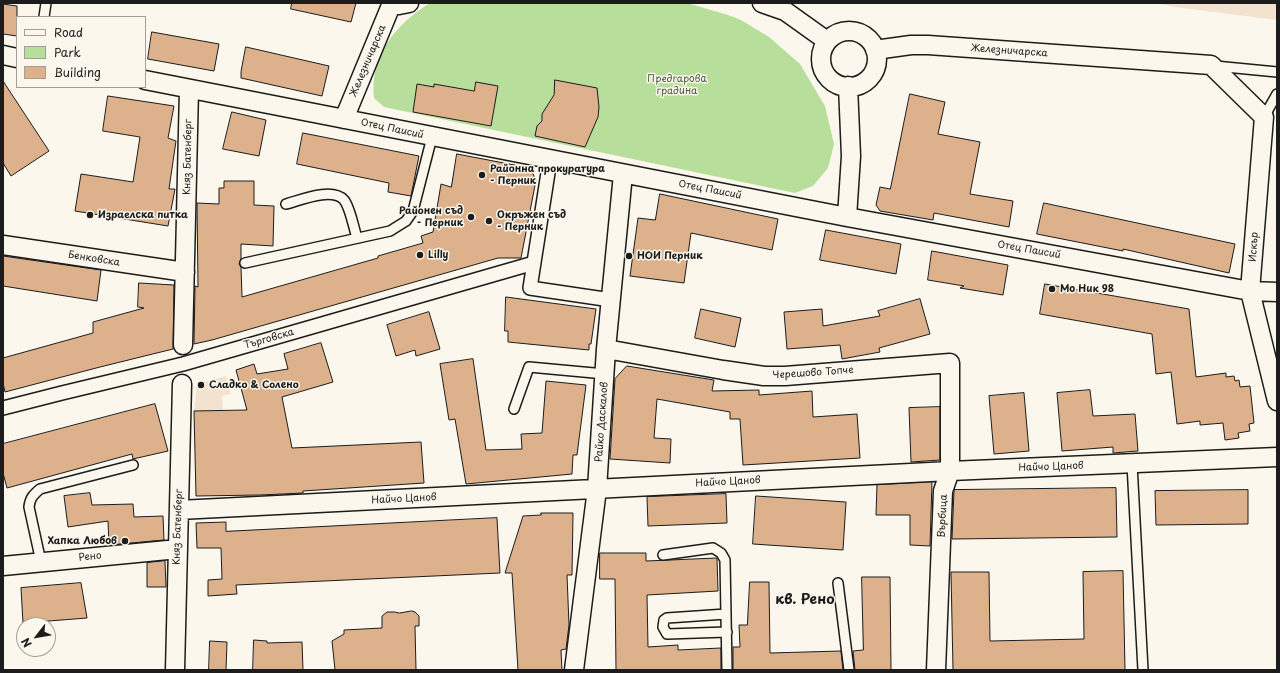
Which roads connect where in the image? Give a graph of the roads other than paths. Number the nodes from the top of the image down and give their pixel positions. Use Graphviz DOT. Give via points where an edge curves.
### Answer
graph roads {
  1 [pos="46,3"];
  2 [pos="392,3"];
  3 [pos="409,3"];
  4 [pos="762,3"];
  5 [pos="44,16"];
  6 [pos="827,41"];
  7 [pos="875,50"];
  8 [pos="3,55"];
  9 [pos="16,58"];
  10 [pos="1212,65"];
  11 [pos="1277,72"];
  12 [pos="146,80"];
  13 [pos="848,86"];
  14 [pos="189,88"];
  15 [pos="1277,94"];
  16 [pos="1264,116"];
  17 [pos="344,119"];
  18 [pos="432,137"];
  19 [pos="550,160"];
  20 [pos="623,174"];
  21 [pos="286,204"];
  22 [pos="848,217"];
  23 [pos="357,238"];
  24 [pos="3,245"];
  25 [pos="245,263"];
  26 [pos="534,263"];
  27 [pos="185,272"];
  28 [pos="1250,291"];
  29 [pos="1277,292"];
  30 [pos="611,300"];
  31 [pos="184,345"];
  32 [pos="606,349"];
  33 [pos="950,363"];
  34 [pos="605,374"];
  35 [pos="182,384"];
  36 [pos="1277,401"];
  37 [pos="3,408"];
  38 [pos="514,409"];
  39 [pos="1277,457"];
  40 [pos="1132,464"];
  41 [pos="133,465"];
  42 [pos="950,471"];
  43 [pos="597,489"];
  44 [pos="179,510"];
  45 [pos="178,549"];
  46 [pos="663,555"];
  47 [pos="41,562"];
  48 [pos="3,566"];
  49 [pos="838,583"];
  50 [pos="726,614"];
  51 [pos="726,632"];
  52 [pos="175,670"];
  53 [pos="574,670"];
  54 [pos="727,670"];
  55 [pos="849,670"];
  56 [pos="936,670"];
  57 [pos="1143,670"];
  1 -- 5 [label="lane"];
  2 -- 3 [label="street"];
  2 -- 17 [label="street, Железничарска"];
  4 -- 6 [label="street" via="785,10"];
  6 -- 7 [label="street" via="840,32 854,31 867,38"];
  6 -- 13 [label="street" via="821,55 824,70 833,82"];
  7 -- 10 [label="street, Железничарска" via="928,45"];
  7 -- 13 [label="street" via="876,64 871,76 861,84"];
  8 -- 9 [label="street"];
  10 -- 11 [label="lane, Железничарска"];
  10 -- 16 [label="street"];
  12 -- 14 [label="street, Отец Паисий"];
  13 -- 22 [label="street" via="851,156"];
  14 -- 17 [label="street, Отец Паисий"];
  14 -- 27 [label="street, Княз Батенберг"];
  15 -- 16 [label="lane, Искър"];
  16 -- 28 [label="street, Искър"];
  17 -- 18 [label="street, Отец Паисий"];
  18 -- 19 [label="street, Отец Паисий"];
  18 -- 23 [label="lane" via="413,211 406,221 390,231"];
  19 -- 20 [label="street, Отец Паисий"];
  19 -- 26 [label="street"];
  20 -- 22 [label="street, Отец Паисий"];
  20 -- 30 [label="street, Райко Даскалов"];
  21 -- 23 [label="lane" via="327,194 336,195 344,200 347,206"];
  22 -- 28 [label="street, Отец Паисий"];
  23 -- 25 [label="lane"];
  24 -- 27 [label="street, Бенковска"];
  26 -- 30 [label="street" via="530,288"];
  26 -- 37 [label="street, Търговска" via="183,364"];
  27 -- 31 [label="street, Княз Батенберг"];
  28 -- 29 [label="street, Отец Паисий"];
  28 -- 36 [label="street, Искър"];
  30 -- 32 [label="street, Райко Даскалов"];
  32 -- 33 [label="street, Черешово Топче" via="764,376"];
  32 -- 34 [label="street, Райко Даскалов"];
  33 -- 42 [label="street, Върбица"];
  34 -- 38 [label="lane" via="529,367"];
  34 -- 43 [label="street, Райко Даскалов"];
  35 -- 44 [label="street, Княз Батенберг"];
  39 -- 40 [label="street, Найчо Цанов"];
  40 -- 42 [label="street, Найчо Цанов"];
  40 -- 57 [label="lane"];
  41 -- 47 [label="lane" via="40,490 33,495 29,507"];
  42 -- 43 [label="street, Найчо Цанов"];
  42 -- 56 [label="street, Върбица" via="943,491"];
  43 -- 44 [label="street, Найчо Цанов"];
  43 -- 53 [label="street, Райко Даскалов"];
  44 -- 45 [label="street, Княз Батенберг"];
  45 -- 47 [label="street, Рено"];
  45 -- 52 [label="street, Княз Батенберг"];
  46 -- 50 [label="lane" via="713,548 721,553 725,560"];
  47 -- 48 [label="street, Рено"];
  49 -- 55 [label="lane"];
  50 -- 51 [label="lane"];
  50 -- 51 [label="lane" via="664,620 667,634"];
  51 -- 54 [label="lane"];
}
